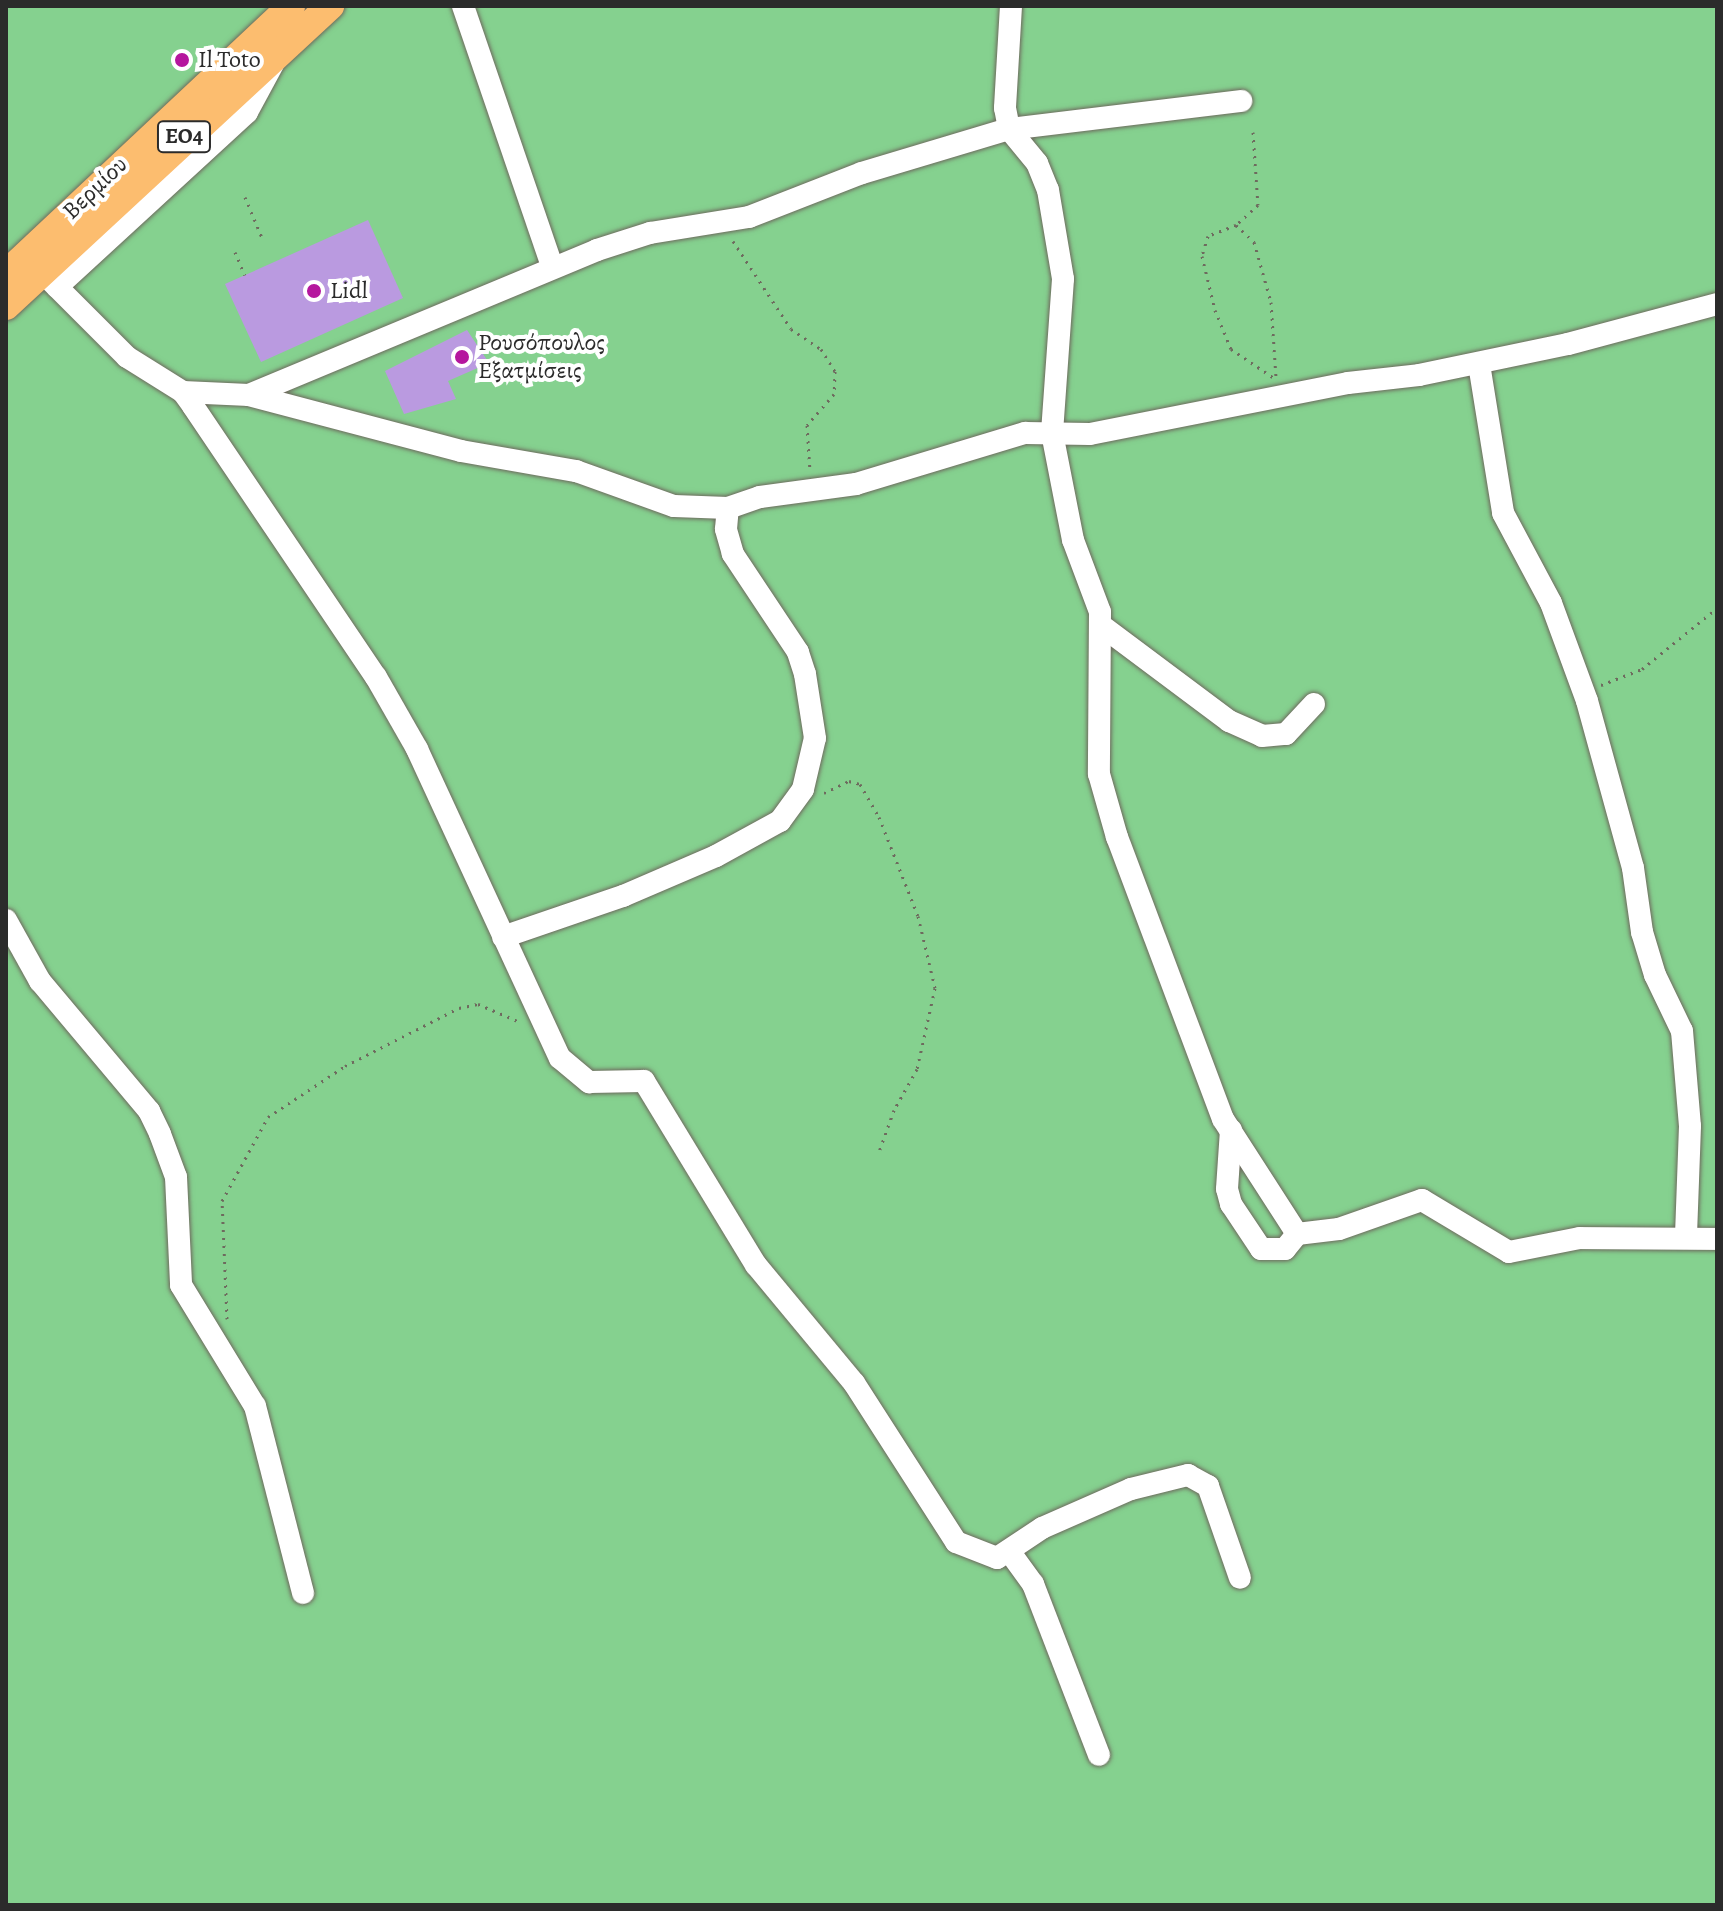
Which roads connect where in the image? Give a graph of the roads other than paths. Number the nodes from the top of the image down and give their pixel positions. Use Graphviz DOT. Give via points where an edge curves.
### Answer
graph roads {
  1 [pos="291,6"];
  2 [pos="330,6"];
  3 [pos="463,6"];
  4 [pos="1011,6"];
  5 [pos="1241,101"];
  6 [pos="1009,129"];
  7 [pos="552,266"];
  8 [pos="32,272"];
  9 [pos="1717,304"];
  10 [pos="6,306"];
  11 [pos="1479,364"];
  12 [pos="183,392"];
  13 [pos="249,395"];
  14 [pos="1052,433"];
  15 [pos="728,508"];
  16 [pos="1102,626"];
  17 [pos="1314,704"];
  18 [pos="6,920"];
  19 [pos="503,937"];
  20 [pos="1231,1130"];
  21 [pos="1297,1234"];
  22 [pos="1686,1236"];
  23 [pos="1717,1239"];
  24 [pos="1009,1551"];
  25 [pos="1240,1578"];
  26 [pos="303,1593"];
  27 [pos="1099,1755"];
  1 -- 8 [label="main road, Βερμίου / ΕΟ4"];
  2 -- 8 [label="main road, Βερμίου / ΕΟ4"];
  3 -- 7 [label="street"];
  4 -- 6 [label="street" via="1003,79"];
  5 -- 6 [label="street"];
  6 -- 7 [label="street" via="722,223 650,233"];
  6 -- 14 [label="street" via="1037,163 1048,190 1063,279"];
  7 -- 13 [label="street"];
  8 -- 10 [label="main road, Βερμίου / ΕΟ4"];
  8 -- 12 [label="street" via="127,357"];
  9 -- 11 [label="street"];
  11 -- 14 [label="street" via="1281,386 1231,410 1103,432"];
  11 -- 22 [label="street" via="1503,513 1551,603 1587,701 1633,868 1642,932 1682,1031 1690,1126"];
  12 -- 13 [label="street"];
  12 -- 19 [label="street" via="376,677 417,749"];
  13 -- 15 [label="street" via="461,451 587,474 674,506"];
  14 -- 15 [label="street" via="1025,433 816,491 760,497"];
  14 -- 16 [label="street" via="1073,540"];
  15 -- 19 [label="street" via="726,529 733,554 798,652 809,689 814,748 794,806 768,830 716,856 623,896"];
  16 -- 17 [label="street" via="1229,721 1262,736 1286,734"];
  16 -- 20 [label="street" via="1102,790 1209,1092"];
  18 -- 26 [label="street" via="40,981 155,1123 176,1177 181,1285 255,1406"];
  19 -- 24 [label="street" via="573,1074 602,1084 644,1081 756,1265 854,1383 956,1542 984,1556 997,1558"];
  20 -- 21 [label="street"];
  20 -- 21 [label="street" via="1231,1204 1261,1249 1285,1249"];
  21 -- 22 [label="street" via="1339,1229 1422,1200 1509,1252 1580,1238"];
  22 -- 23 [label="street"];
  24 -- 25 [label="street" via="1042,1528 1119,1494 1188,1475 1208,1486"];
  24 -- 27 [label="street" via="1033,1584"];
}
